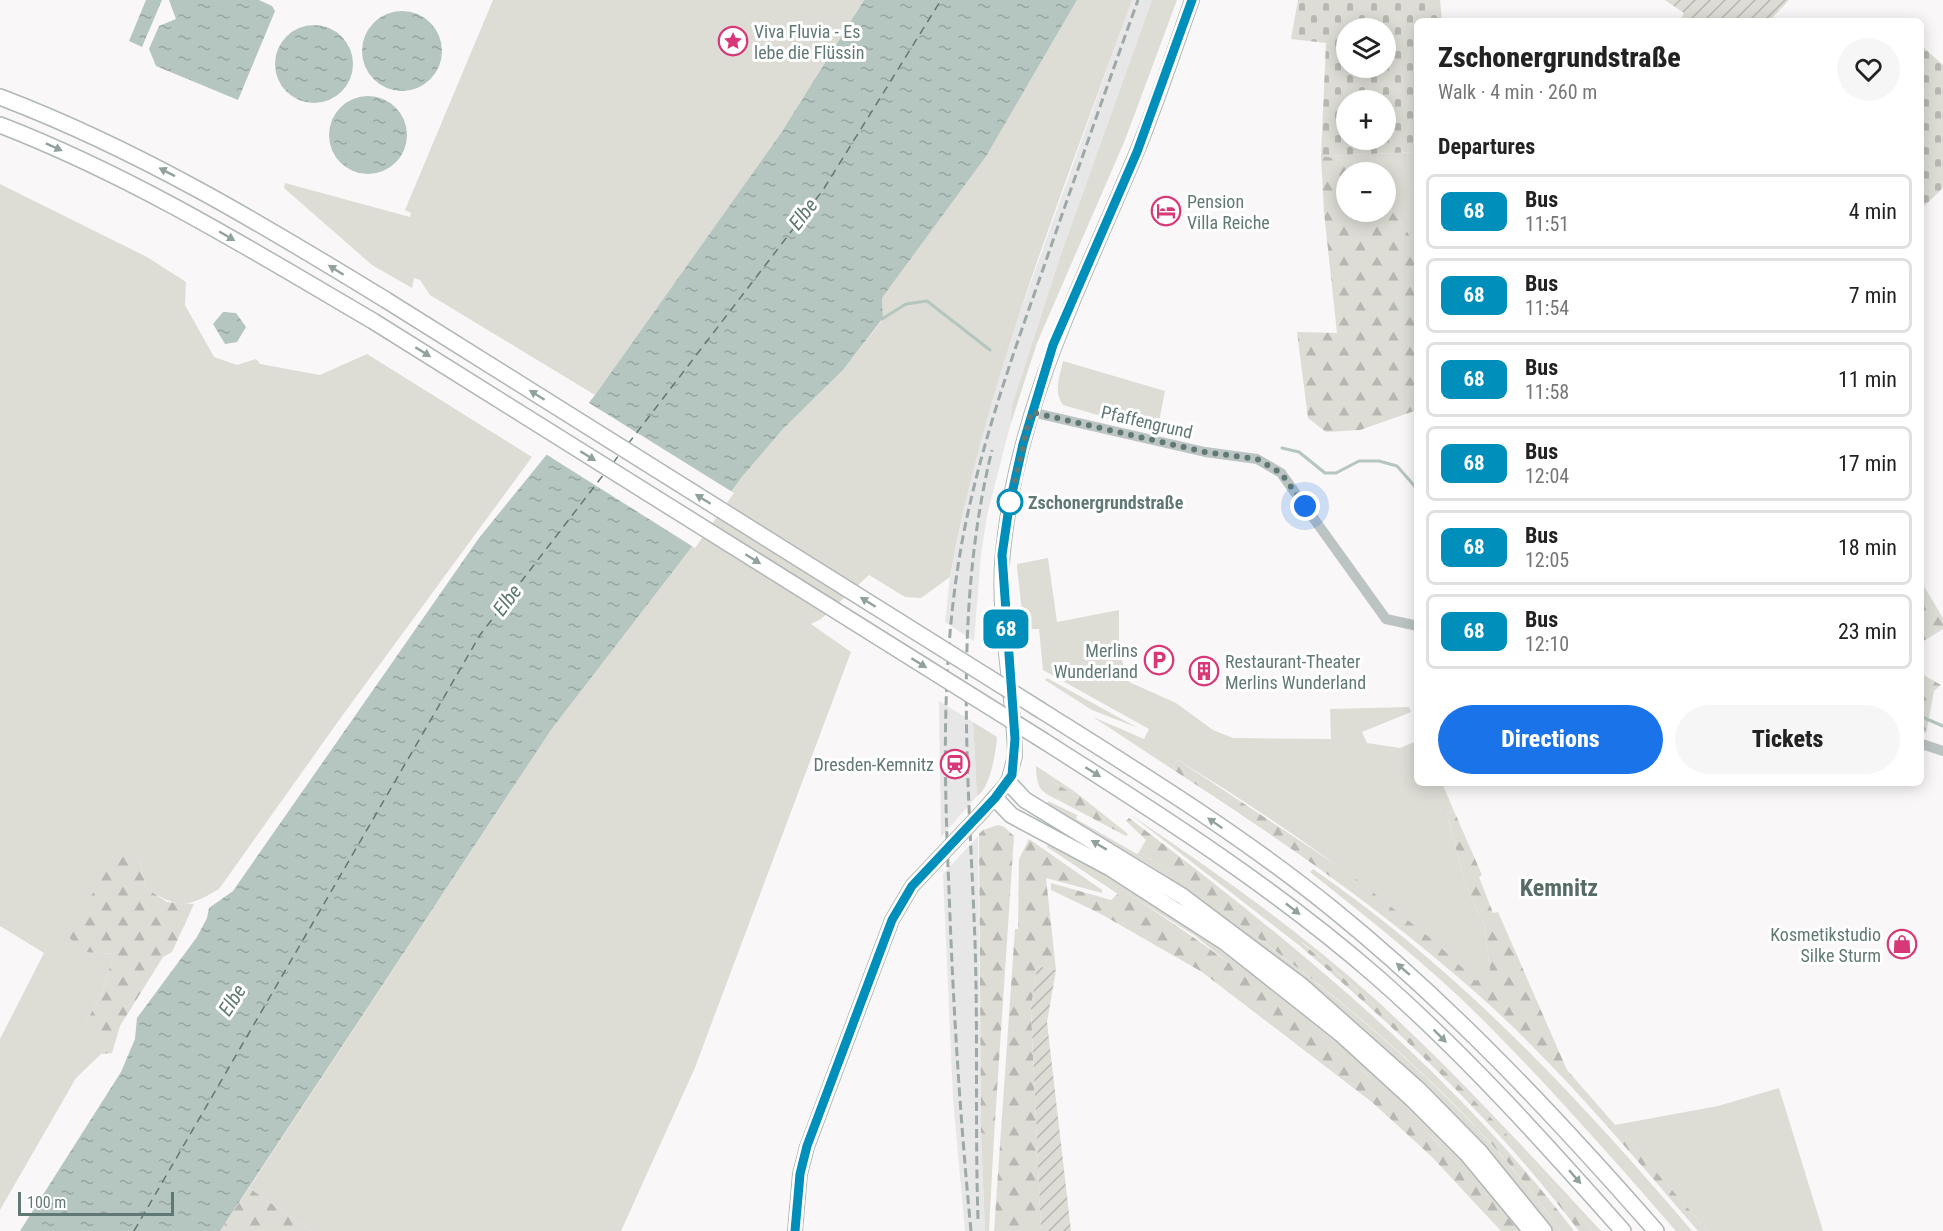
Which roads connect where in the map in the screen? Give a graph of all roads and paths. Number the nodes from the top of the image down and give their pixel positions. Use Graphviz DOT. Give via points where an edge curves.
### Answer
graph roads {
  1 [pos="1192,0"];
  2 [pos="0,97"];
  3 [pos="0,125"];
  4 [pos="1031,412"];
  5 [pos="1414,625"];
  6 [pos="1924,745"];
  7 [pos="1943,751"];
  8 [pos="1008,782"];
  9 [pos="995,798"];
  10 [pos="795,1231"];
  11 [pos="1531,1231"];
  12 [pos="1544,1231"];
  13 [pos="1623,1231"];
  14 [pos="1656,1231"];
  1 -- 4 [label="main road" via="1137,152 1059,330"];
  14 -- 2 [label="highway, one-way, bridge" via="1500,1061 1425,988 1360,932 1175,795 290,241 117,147"];
  3 -- 13 [label="highway, one-way, bridge" via="102,168 176,206 373,321 1161,815 1246,873 1376,976 1526,1123"];
  4 -- 5 [label="street, Pfaffengrund" via="1205,452 1257,459 1281,473 1386,619"];
  4 -- 8 [label="main road" via="1002,555 1015,739"];
  6 -- 7 [label="street"];
  8 -- 9 [label="main road"];
  12 -- 8 [label="highway, one-way" via="1479,1151 1302,986 1182,896 1025,800"];
  9 -- 10 [label="main road, bridge" via="912,886 892,920 807,1146 800,1174"];
  9 -- 11 [label="highway" via="1011,815 1110,867 1226,943 1341,1034 1468,1155"];
}
